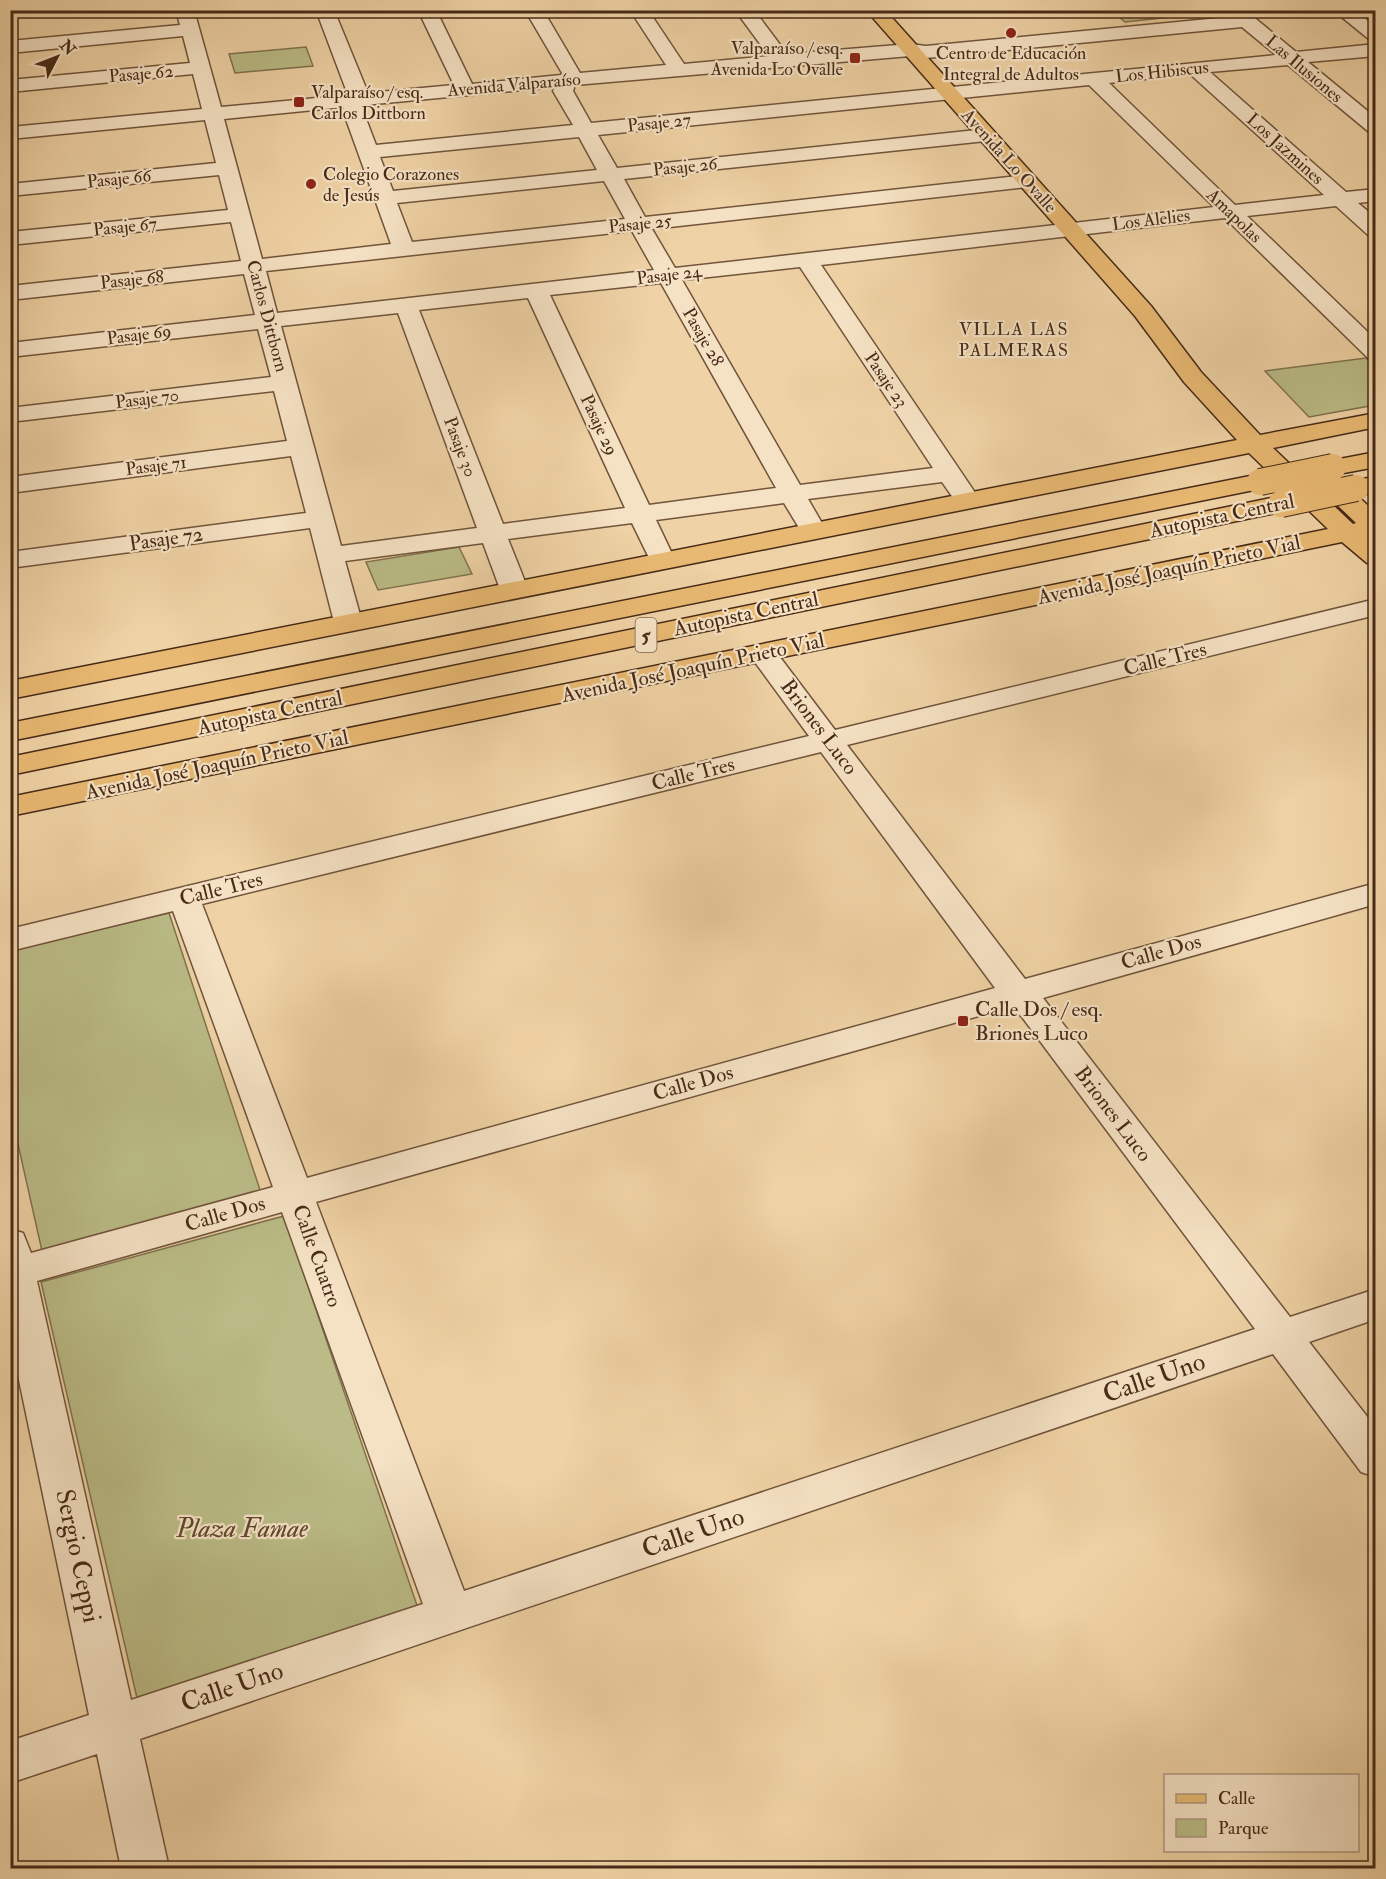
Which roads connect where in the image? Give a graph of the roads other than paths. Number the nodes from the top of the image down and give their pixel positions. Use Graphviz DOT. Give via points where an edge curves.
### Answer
graph roads {
  1 [pos="325,10"];
  2 [pos="427,10"];
  3 [pos="534,10"];
  4 [pos="639,10"];
  5 [pos="744,10"];
  6 [pos="884,10"];
  7 [pos="1342,10"];
  8 [pos="875,11"];
  9 [pos="1239,16"];
  10 [pos="187,20"];
  11 [pos="1376,36"];
  12 [pos="10,47"];
  13 [pos="910,50"];
  14 [pos="1376,50"];
  15 [pos="1292,59"];
  16 [pos="782,60"];
  17 [pos="200,68"];
  18 [pos="1194,69"];
  19 [pos="679,70"];
  20 [pos="1094,79"];
  21 [pos="567,80"];
  22 [pos="10,86"];
  23 [pos="466,90"];
  24 [pos="950,94"];
  25 [pos="357,100"];
  26 [pos="212,114"];
  27 [pos="1376,128"];
  28 [pos="586,130"];
  29 [pos="10,133"];
  30 [pos="986,135"];
  31 [pos="368,152"];
  32 [pos="227,168"];
  33 [pos="611,175"];
  34 [pos="1027,181"];
  35 [pos="10,190"];
  36 [pos="1376,195"];
  37 [pos="385,198"];
  38 [pos="1341,199"];
  39 [pos="1229,211"];
  40 [pos="240,215"];
  41 [pos="639,224"];
  42 [pos="1070,229"];
  43 [pos="1376,230"];
  44 [pos="10,239"];
  45 [pos="404,250"];
  46 [pos="806,259"];
  47 [pos="253,266"];
  48 [pos="668,275"];
  49 [pos="536,290"];
  50 [pos="10,293"];
  51 [pos="406,305"];
  52 [pos="1143,311"];
  53 [pos="268,321"];
  54 [pos="10,350"];
  55 [pos="1376,353"];
  56 [pos="284,383"];
  57 [pos="10,415"];
  58 [pos="1376,420"];
  59 [pos="1280,438"];
  60 [pos="1254,443"];
  61 [pos="302,447"];
  62 [pos="1376,459"];
  63 [pos="949,473"];
  64 [pos="10,485"];
  65 [pos="1366,486"];
  66 [pos="792,494"];
  67 [pos="967,500"];
  68 [pos="641,514"];
  69 [pos="321,519"];
  70 [pos="1375,527"];
  71 [pos="813,530"];
  72 [pos="1347,533"];
  73 [pos="493,534"];
  74 [pos="330,555"];
  75 [pos="1376,557"];
  76 [pos="10,560"];
  77 [pos="662,560"];
  78 [pos="514,589"];
  79 [pos="1376,607"];
  80 [pos="348,622"];
  81 [pos="763,654"];
  82 [pos="10,690"];
  83 [pos="10,732"];
  84 [pos="829,741"];
  85 [pos="10,766"];
  86 [pos="10,807"];
  87 [pos="1376,893"];
  88 [pos="184,898"];
  89 [pos="10,940"];
  90 [pos="1017,993"];
  91 [pos="294,1195"];
  92 [pos="13,1263"];
  93 [pos="1376,1304"];
  94 [pos="1281,1335"];
  95 [pos="1376,1460"];
  96 [pos="448,1615"];
  97 [pos="114,1727"];
  98 [pos="10,1762"];
  99 [pos="145,1869"];
  1 -- 25 [label="street" via="358,93"];
  2 -- 23 [label="street"];
  3 -- 21 [label="street" via="571,73"];
  4 -- 19 [label="street"];
  5 -- 16 [label="street"];
  6 -- 8 [label="street"];
  7 -- 11 [label="street"];
  8 -- 13 [label="main road, Avenida Lo Ovalle"];
  9 -- 13 [label="street, Avenida Valparaíso" via="926,52"];
  9 -- 15 [label="street, Las Ilusiones"];
  10 -- 12 [label="street"];
  10 -- 17 [label="street, Carlos Dittborn"];
  13 -- 16 [label="street, Avenida Valparaíso"];
  13 -- 24 [label="main road, Avenida Lo Ovalle"];
  14 -- 15 [label="street, Los Hibiscus"];
  15 -- 18 [label="street, Los Hibiscus"];
  15 -- 27 [label="street, Las Ilusiones"];
  16 -- 19 [label="street, Avenida Valparaíso"];
  17 -- 22 [label="street, Pasaje 62"];
  17 -- 26 [label="street, Carlos Dittborn"];
  18 -- 20 [label="street, Los Hibiscus"];
  18 -- 38 [label="street, Los Jazmines"];
  19 -- 21 [label="street, Avenida Valparaíso"];
  20 -- 24 [label="street, Los Hibiscus"];
  20 -- 39 [label="street, Amapolas"];
  21 -- 23 [label="street, Avenida Valparaíso"];
  21 -- 28 [label="street, Pasaje 28" via="563,91"];
  23 -- 25 [label="street, Avenida Valparaíso"];
  24 -- 28 [label="street, Pasaje 27"];
  24 -- 30 [label="main road, Avenida Lo Ovalle"];
  25 -- 26 [label="street, Avenida Valparaíso"];
  25 -- 31 [label="street" via="353,111"];
  26 -- 29 [label="street, Avenida Valparaíso"];
  26 -- 32 [label="street, Carlos Dittborn"];
  28 -- 31 [label="street, Pasaje 27"];
  28 -- 33 [label="street, Pasaje 28"];
  30 -- 33 [label="street, Pasaje 26"];
  30 -- 34 [label="main road, Avenida Lo Ovalle"];
  31 -- 37 [label="street"];
  32 -- 35 [label="street, Pasaje 66"];
  32 -- 40 [label="street, Carlos Dittborn"];
  33 -- 37 [label="street, Pasaje 26"];
  33 -- 41 [label="street, Pasaje 28"];
  34 -- 41 [label="street, Pasaje 25"];
  34 -- 42 [label="main road, Avenida Lo Ovalle"];
  36 -- 38 [label="street, Los Alelies"];
  37 -- 45 [label="street"];
  38 -- 39 [label="street, Los Alelies"];
  38 -- 43 [label="street, Los Jazmines"];
  39 -- 42 [label="street, Los Alelies"];
  39 -- 55 [label="street, Amapolas"];
  40 -- 44 [label="street, Pasaje 67"];
  40 -- 47 [label="street, Carlos Dittborn"];
  41 -- 45 [label="street, Pasaje 25"];
  41 -- 48 [label="street, Pasaje 28"];
  42 -- 46 [label="street, Pasaje 24"];
  42 -- 52 [label="main road, Avenida Lo Ovalle"];
  45 -- 47 [label="street, Pasaje 25"];
  46 -- 48 [label="street, Pasaje 24"];
  46 -- 63 [label="street, Pasaje 23"];
  47 -- 50 [label="street, Pasaje 68"];
  47 -- 53 [label="street, Carlos Dittborn"];
  48 -- 49 [label="street, Pasaje 24"];
  48 -- 66 [label="street, Pasaje 28"];
  49 -- 51 [label="street, Pasaje 24"];
  49 -- 68 [label="street, Pasaje 29"];
  51 -- 53 [label="street, Pasaje 24"];
  51 -- 73 [label="street, Pasaje 30"];
  52 -- 59 [label="main road, Avenida Lo Ovalle" via="1212,368"];
  52 -- 60 [label="main road, Avenida Lo Ovalle" via="1170,350"];
  53 -- 54 [label="street, Pasaje 69"];
  53 -- 56 [label="street, Carlos Dittborn"];
  56 -- 57 [label="street, Pasaje 70"];
  56 -- 61 [label="street, Carlos Dittborn"];
  58 -- 59 [label="main road"];
  59 -- 60 [label="main road"];
  59 -- 70 [label="main road, Avenida Lo Ovalle"];
  60 -- 67 [label="main road"];
  60 -- 72 [label="main road, Avenida Lo Ovalle"];
  61 -- 64 [label="street, Pasaje 71"];
  61 -- 69 [label="street, Carlos Dittborn"];
  62 -- 83 [label="main road, Autopista Central / 5, bridge"];
  63 -- 66 [label="street"];
  63 -- 67 [label="street, Pasaje 23"];
  65 -- 85 [label="main road, Autopista Central / 5, bridge"];
  66 -- 68 [label="street"];
  66 -- 71 [label="street, Pasaje 28"];
  67 -- 71 [label="main road"];
  68 -- 73 [label="street"];
  68 -- 77 [label="street, Pasaje 29"];
  69 -- 74 [label="street, Carlos Dittborn"];
  69 -- 76 [label="street, Pasaje 72"];
  70 -- 72 [label="main road, Avenida José Joaquín Prieto Vial"];
  71 -- 77 [label="main road"];
  72 -- 75 [label="main road, Avenida Lo Ovalle"];
  72 -- 81 [label="main road, Avenida José Joaquín Prieto Vial"];
  73 -- 74 [label="street"];
  73 -- 78 [label="street, Pasaje 30"];
  74 -- 80 [label="street, Carlos Dittborn"];
  77 -- 78 [label="main road"];
  78 -- 80 [label="main road"];
  79 -- 84 [label="street, Calle Tres"];
  80 -- 82 [label="main road"];
  81 -- 84 [label="street, Briones Luco"];
  81 -- 86 [label="main road, Avenida José Joaquín Prieto Vial"];
  84 -- 88 [label="street, Calle Tres"];
  84 -- 90 [label="street, Briones Luco"];
  87 -- 90 [label="street, Calle Dos"];
  88 -- 89 [label="street, Calle Tres"];
  88 -- 91 [label="street, Calle Cuatro"];
  90 -- 91 [label="street, Calle Dos"];
  90 -- 94 [label="street, Briones Luco" via="1034,1009"];
  91 -- 92 [label="street, Calle Dos"];
  91 -- 96 [label="street, Calle Cuatro"];
  92 -- 97 [label="street, Sergio Ceppi"];
  93 -- 94 [label="street, Calle Uno"];
  94 -- 95 [label="street, Briones Luco"];
  94 -- 96 [label="street, Calle Uno"];
  96 -- 97 [label="street, Calle Uno"];
  97 -- 98 [label="street, Calle Uno"];
  97 -- 99 [label="street, Sergio Ceppi"];
}
